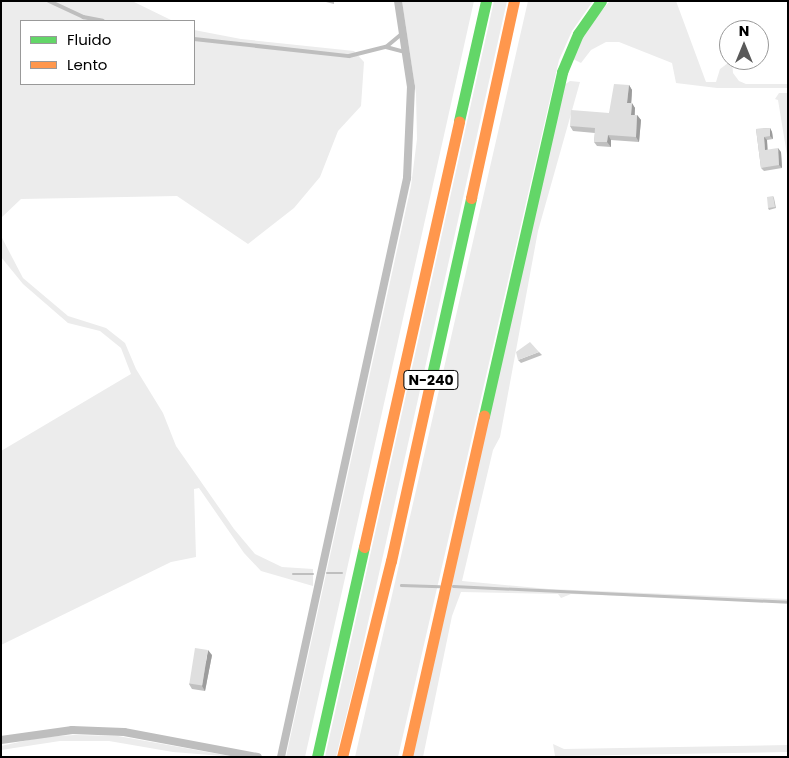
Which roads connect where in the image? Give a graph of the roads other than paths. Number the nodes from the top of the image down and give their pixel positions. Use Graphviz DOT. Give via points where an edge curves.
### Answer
graph roads {
  1 [pos="49,1"];
  2 [pos="398,1"];
  3 [pos="486,1"];
  4 [pos="514,1"];
  5 [pos="601,1"];
  6 [pos="98,20"];
  7 [pos="404,32"];
  8 [pos="195,39"];
  9 [pos="386,47"];
  10 [pos="408,52"];
  11 [pos="1,740"];
  12 [pos="258,757"];
  13 [pos="281,757"];
  14 [pos="317,757"];
  15 [pos="342,757"];
  16 [pos="407,757"];
  1 -- 6 [label="lane" via="83,17"];
  2 -- 7 [label="street"];
  3 -- 14 [label="main road, N-240"];
  4 -- 15 [label="main road, N-240" via="390,561"];
  5 -- 16 [label="main road" via="578,34 562,72"];
  7 -- 9 [label="lane"];
  7 -- 10 [label="street"];
  8 -- 9 [label="lane" via="349,56"];
  9 -- 10 [label="lane"];
  10 -- 13 [label="street" via="412,87 407,178"];
  11 -- 12 [label="street" via="72,730 124,732"];
}
